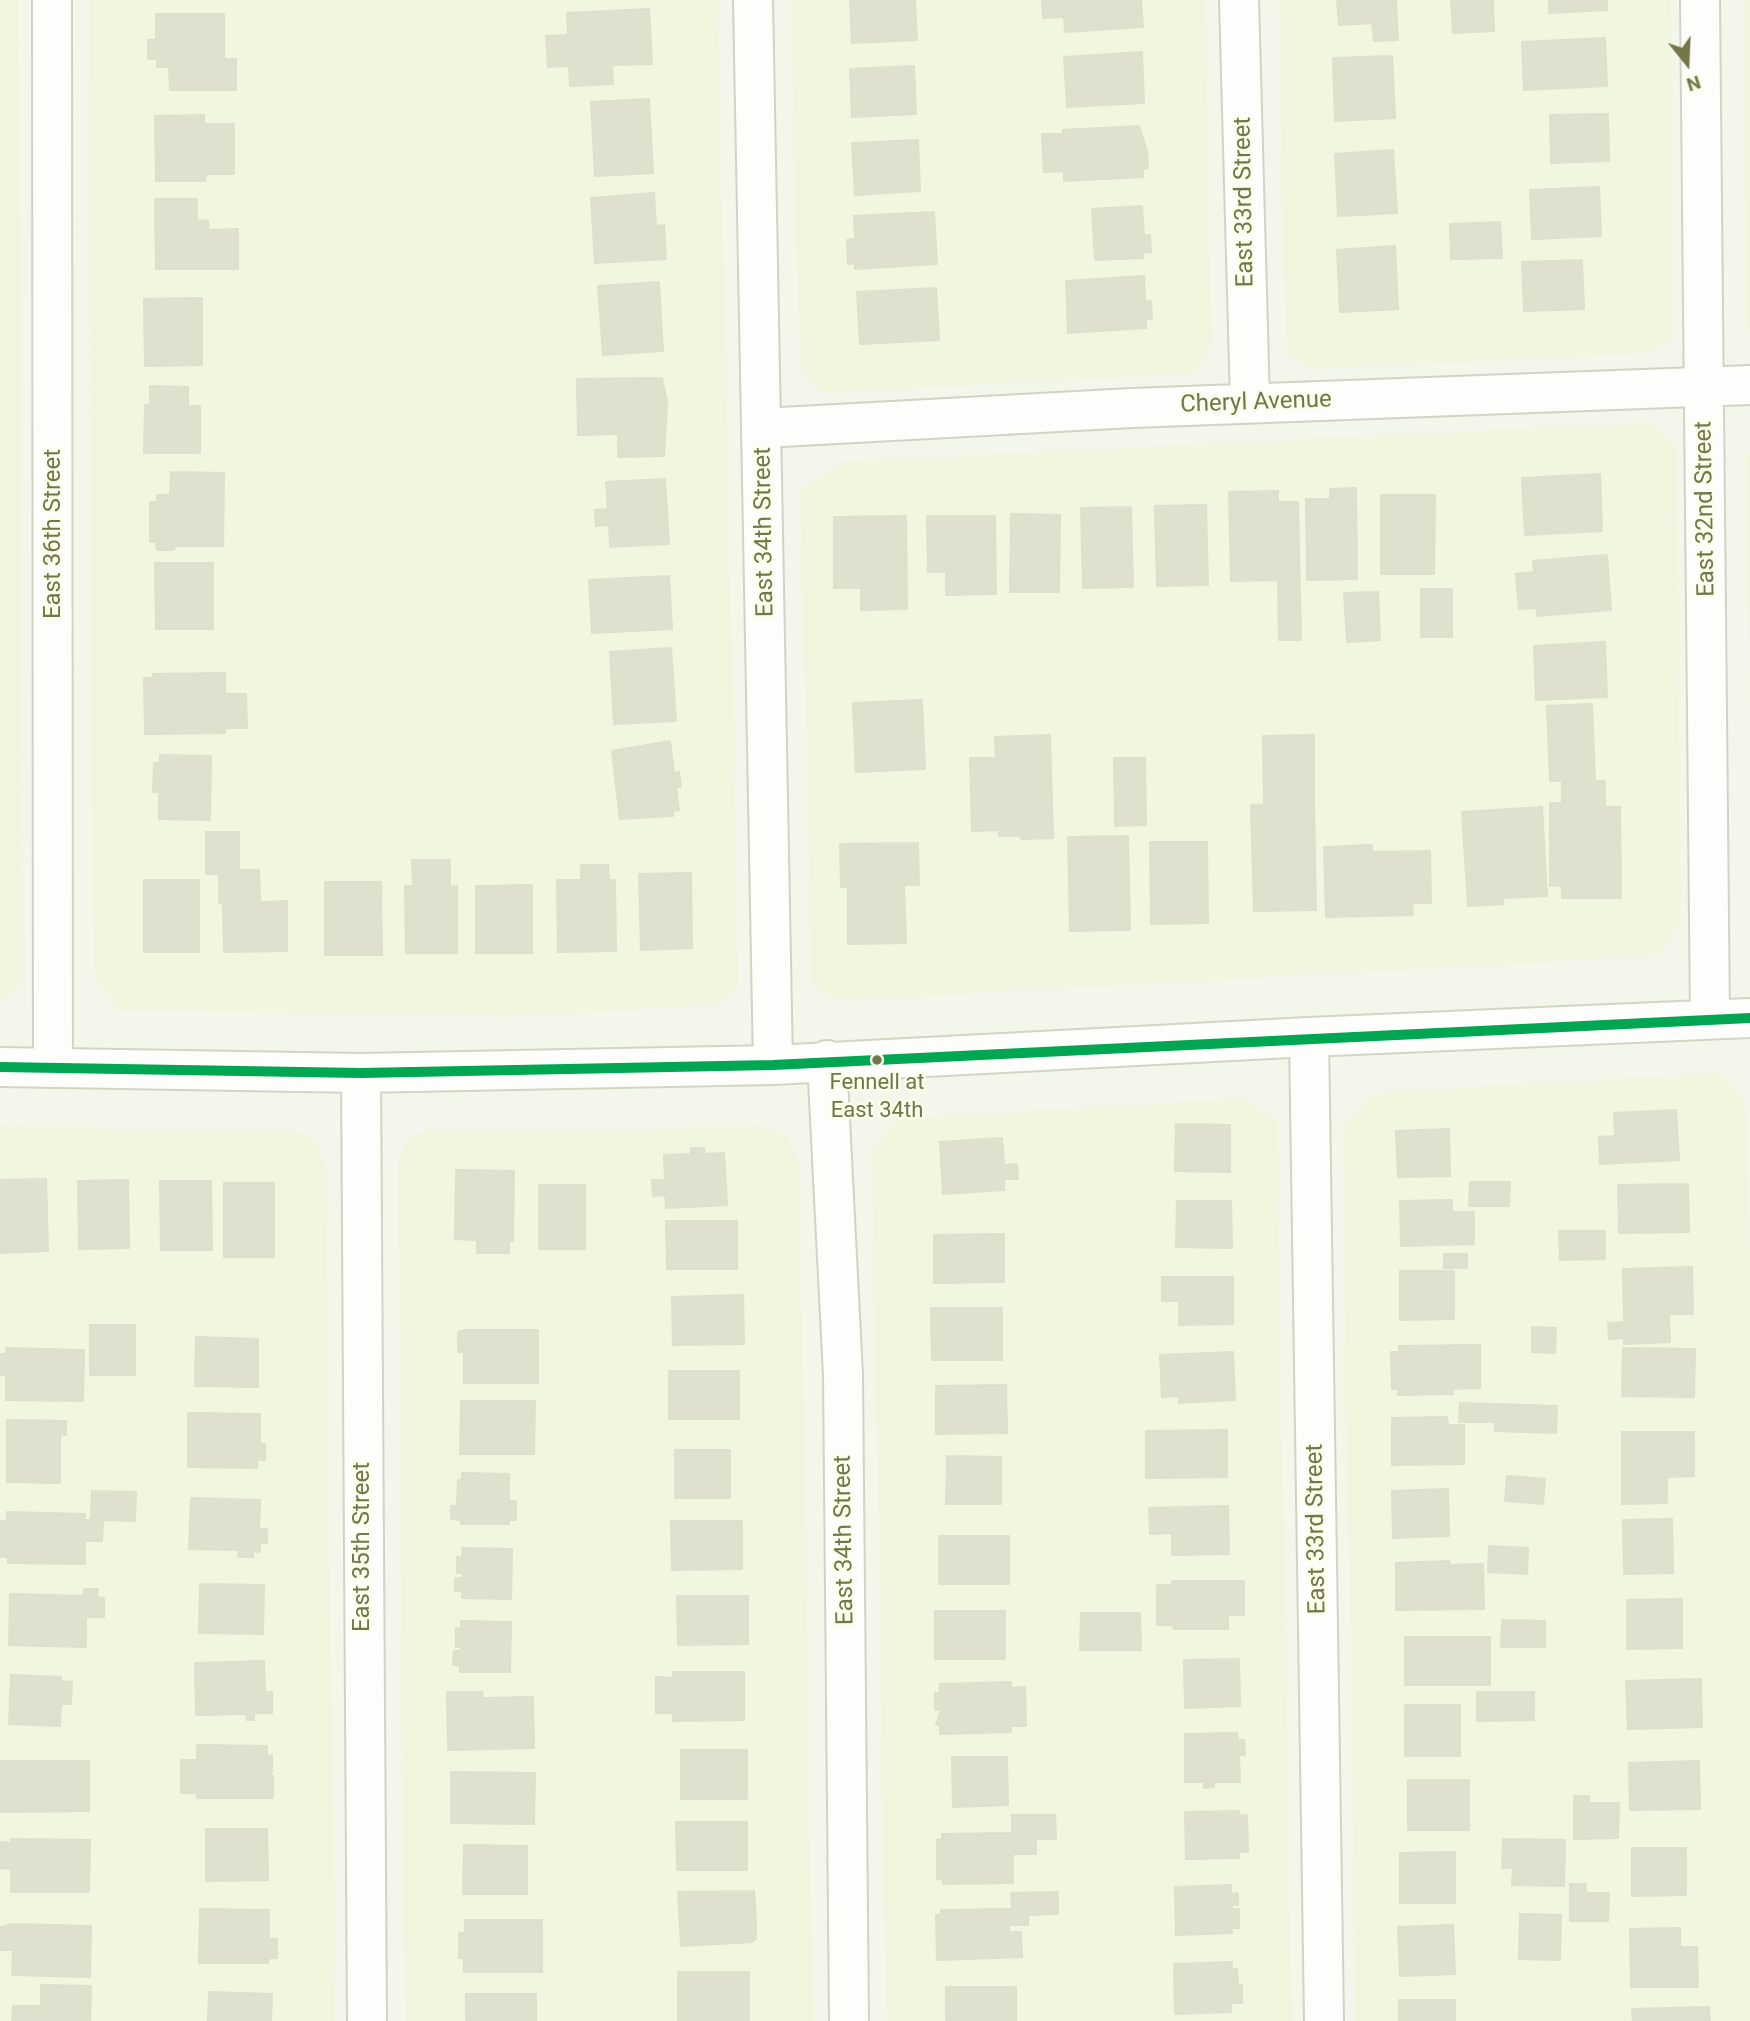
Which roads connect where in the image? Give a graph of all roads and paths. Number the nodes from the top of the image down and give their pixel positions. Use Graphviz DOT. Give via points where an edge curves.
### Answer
graph roads {
  1 [pos="52,0"];
  2 [pos="753,0"];
  3 [pos="1240,0"];
  4 [pos="1700,0"];
  5 [pos="1750,385"];
  6 [pos="1705,387"];
  7 [pos="1250,403"];
  8 [pos="763,428"];
  9 [pos="1750,1018"];
  10 [pos="1710,1019"];
  11 [pos="1309,1037"];
  12 [pos="827,1060"];
  13 [pos="772,1065"];
  14 [pos="0,1067"];
  15 [pos="53,1068"];
  16 [pos="361,1073"];
  17 [pos="367,2021"];
  18 [pos="849,2021"];
  19 [pos="1324,2021"];
  1 -- 15 [label="street, East 36th Street"];
  2 -- 8 [label="street, East 34th Street"];
  3 -- 7 [label="street, East 33rd Street"];
  4 -- 6 [label="street, East 32nd Street"];
  5 -- 6 [label="street, Cheryl Avenue"];
  6 -- 7 [label="street, Cheryl Avenue"];
  6 -- 10 [label="street, East 32nd Street"];
  7 -- 8 [label="street, Cheryl Avenue"];
  8 -- 13 [label="street, East 34th Street"];
  9 -- 10 [label="street"];
  10 -- 11 [label="street"];
  11 -- 12 [label="street"];
  11 -- 19 [label="street, East 33rd Street"];
  12 -- 13 [label="street"];
  12 -- 18 [label="street, East 34th Street" via="843,1375"];
  13 -- 16 [label="street"];
  14 -- 15 [label="street"];
  15 -- 16 [label="street"];
  16 -- 17 [label="street, East 35th Street"];
}
